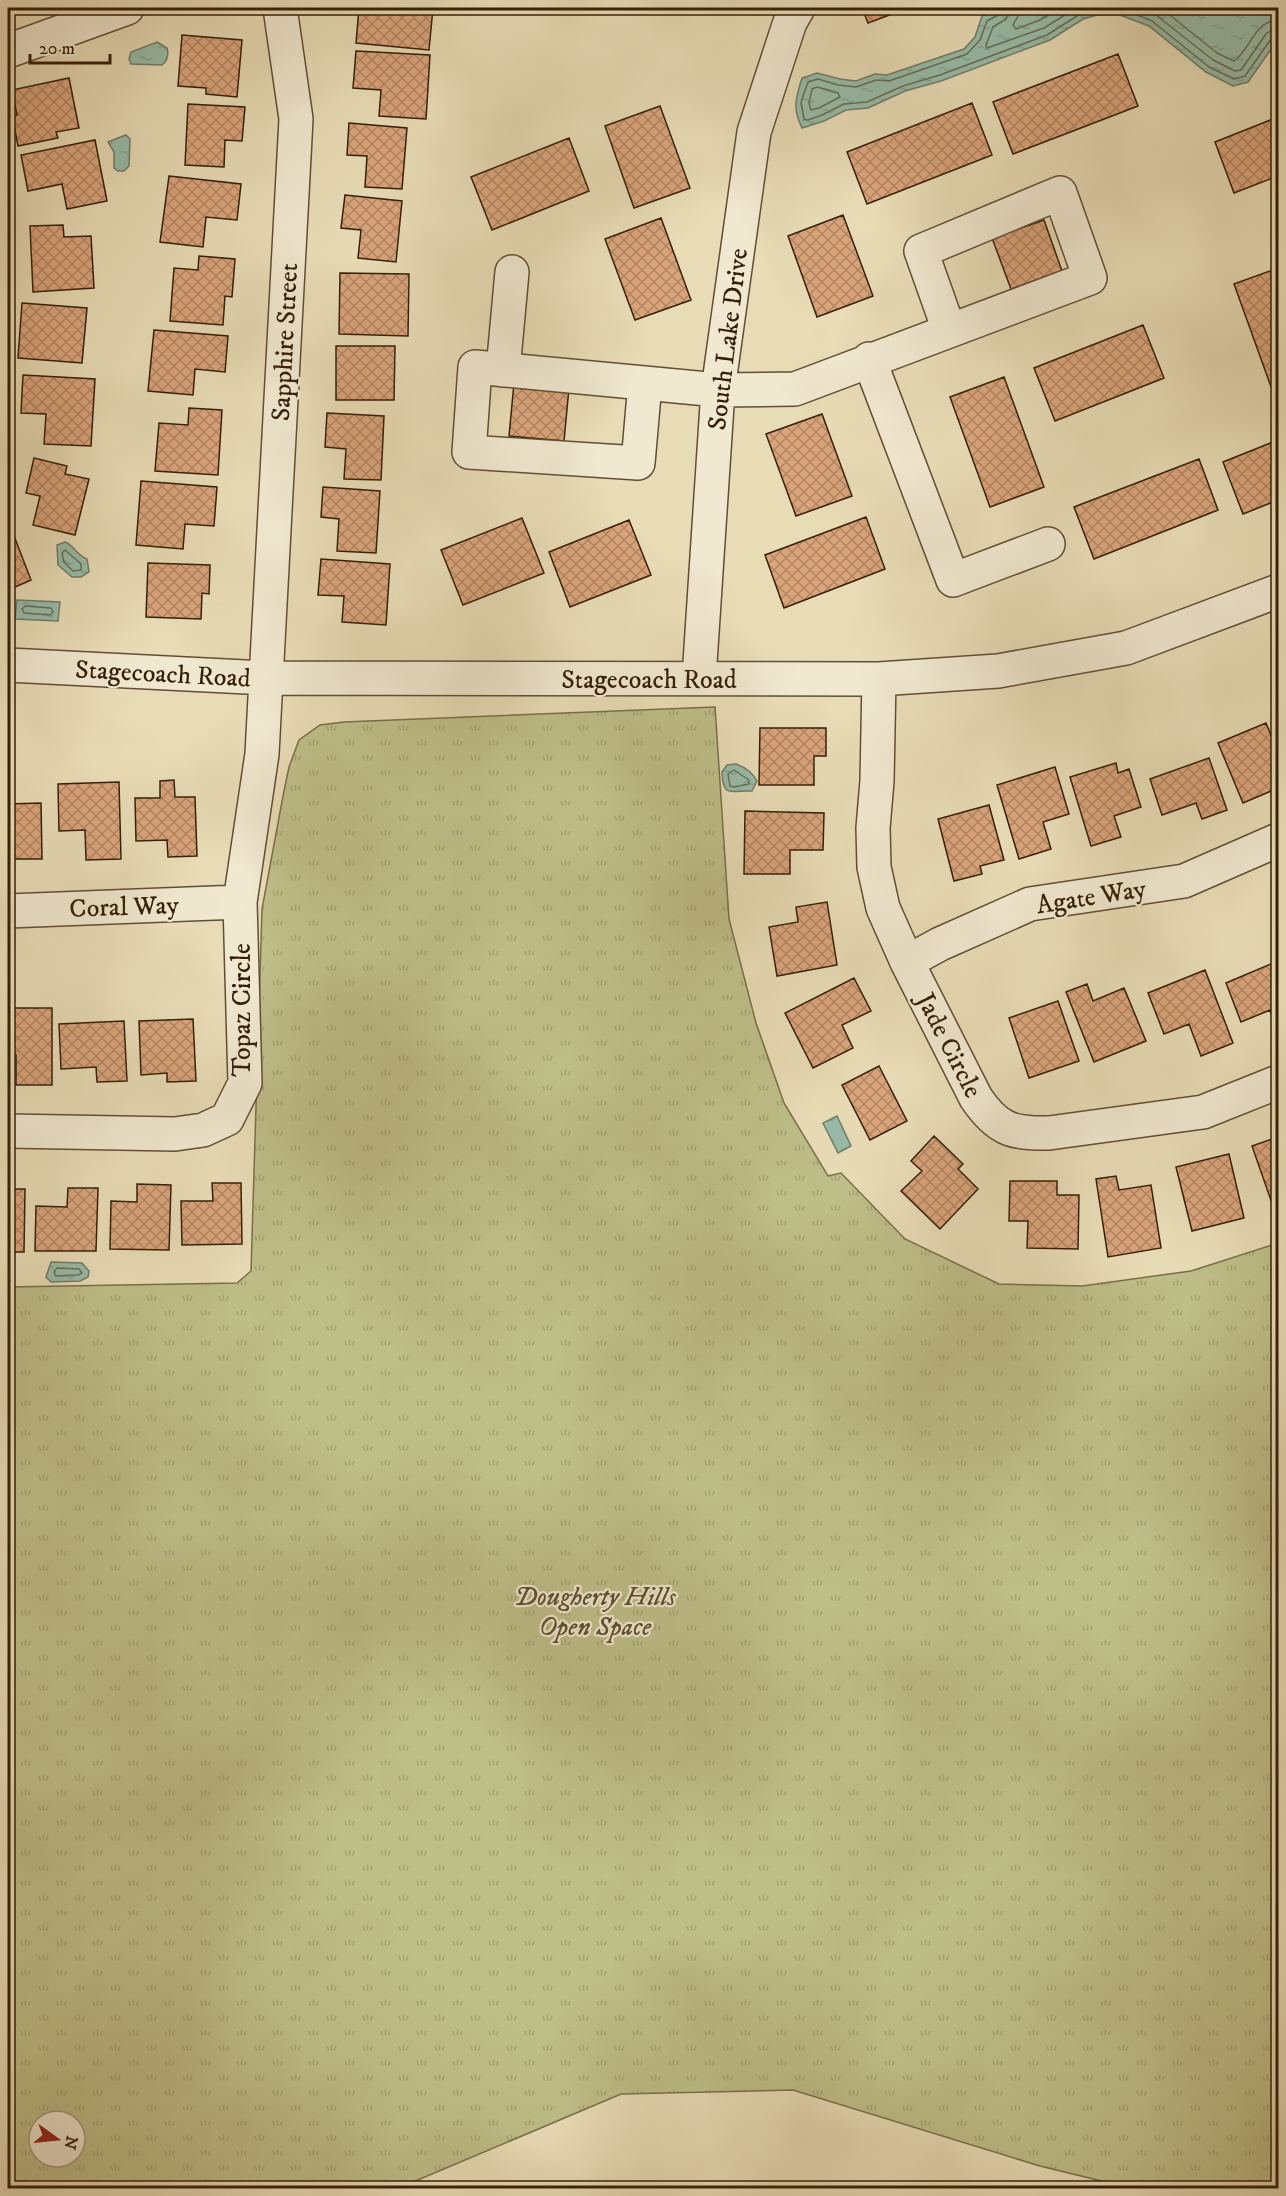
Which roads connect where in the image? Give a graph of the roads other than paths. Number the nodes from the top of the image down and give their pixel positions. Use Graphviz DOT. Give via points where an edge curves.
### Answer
graph roads {
  1 [pos="127,8"];
  2 [pos="280,8"];
  3 [pos="798,8"];
  4 [pos="8,51"];
  5 [pos="512,273"];
  6 [pos="949,330"];
  7 [pos="869,359"];
  8 [pos="503,370"];
  9 [pos="645,383"];
  10 [pos="718,390"];
  11 [pos="1048,543"];
  12 [pos="1278,591"];
  13 [pos="8,665"];
  14 [pos="266,678"];
  15 [pos="699,678"];
  16 [pos="879,679"];
  17 [pos="1278,840"];
  18 [pos="240,902"];
  19 [pos="8,911"];
  20 [pos="907,962"];
  21 [pos="1278,1082"];
  22 [pos="8,1131"];
  1 -- 4 [label="street"];
  2 -- 14 [label="street, Sapphire Street" via="297,120"];
  3 -- 10 [label="street, South Lake Drive" via="754,132"];
  5 -- 8 [label="street"];
  6 -- 6 [label="street" via="1090,278 1060,192 921,251"];
  6 -- 7 [label="street"];
  7 -- 10 [label="street" via="795,389"];
  7 -- 11 [label="street" via="953,580"];
  8 -- 9 [label="street"];
  8 -- 9 [label="street" via="475,367 469,452 638,463"];
  9 -- 10 [label="street"];
  10 -- 15 [label="street, South Lake Drive"];
  12 -- 16 [label="street, Stagecoach Road" via="1126,648 998,672"];
  13 -- 14 [label="street, Stagecoach Road"];
  14 -- 15 [label="street, Stagecoach Road"];
  14 -- 18 [label="street, Topaz Circle" via="262,754"];
  15 -- 16 [label="street, Stagecoach Road"];
  16 -- 20 [label="street, Jade Circle" via="874,867 883,908"];
  17 -- 20 [label="street, Agate Way" via="1184,881 1030,904"];
  18 -- 19 [label="street, Coral Way"];
  18 -- 22 [label="street, Topaz Circle" via="245,1083 227,1119 203,1130 175,1134"];
  20 -- 21 [label="street, Jade Circle" via="976,1098 988,1116 1003,1127 1025,1134 1049,1133 1203,1112"];
}
